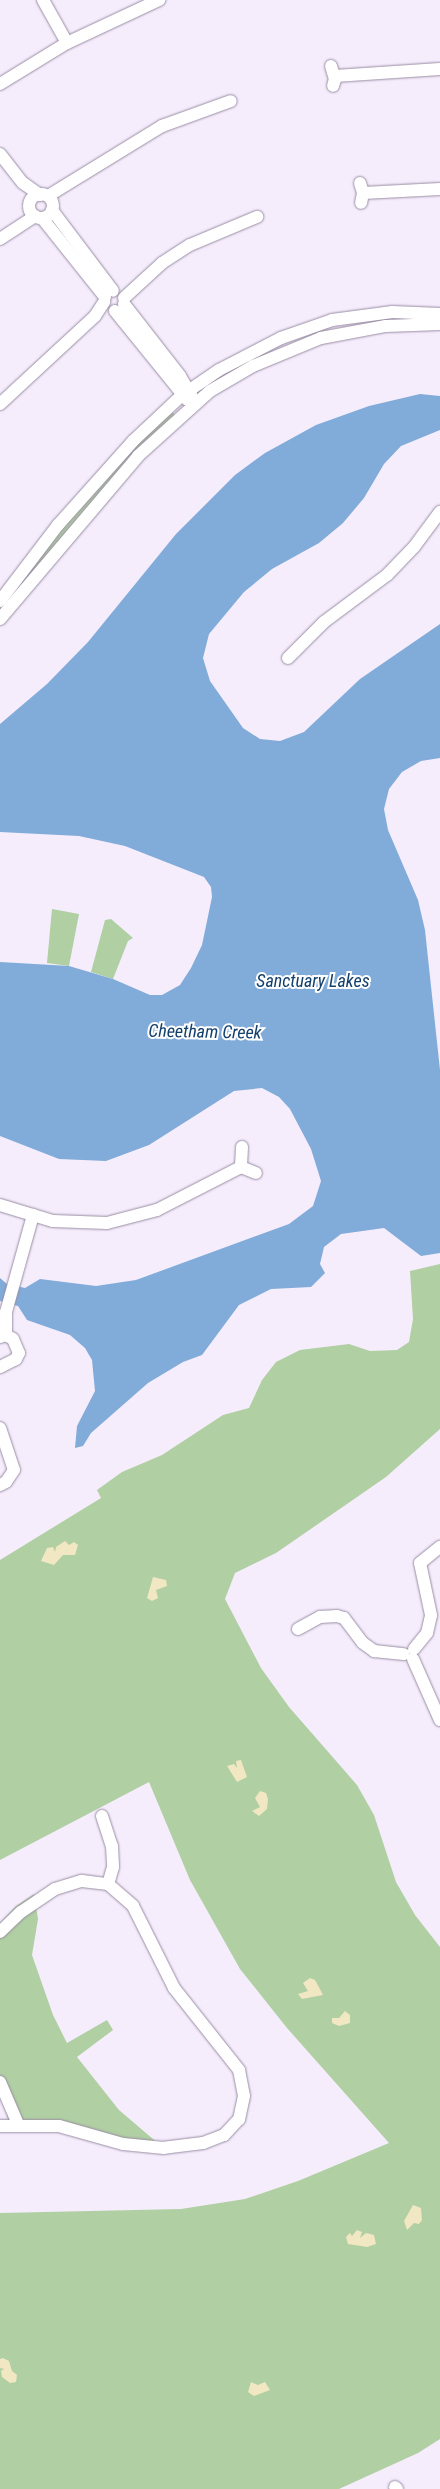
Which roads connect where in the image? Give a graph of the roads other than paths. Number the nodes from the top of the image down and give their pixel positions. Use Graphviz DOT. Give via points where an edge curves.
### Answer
graph roads {
  1 [pos="43,0"];
  2 [pos="159,0"];
  3 [pos="67,43"];
  4 [pos="440,69"];
  5 [pos="333,76"];
  6 [pos="0,84"];
  7 [pos="231,101"];
  8 [pos="0,154"];
  9 [pos="440,189"];
  10 [pos="361,193"];
  11 [pos="42,206"];
  12 [pos="257,217"];
  13 [pos="0,239"];
  14 [pos="114,301"];
  15 [pos="440,314"];
  16 [pos="440,324"];
  17 [pos="186,393"];
  18 [pos="0,404"];
  19 [pos="193,404"];
  20 [pos="440,512"];
  21 [pos="0,601"];
  22 [pos="0,619"];
  23 [pos="288,658"];
  24 [pos="242,1148"];
  25 [pos="241,1167"];
  26 [pos="256,1173"];
  27 [pos="0,1205"];
  28 [pos="34,1215"];
  29 [pos="3,1336"];
  30 [pos="0,1367"];
  31 [pos="0,1428"];
  32 [pos="0,1486"];
  33 [pos="440,1547"];
  34 [pos="298,1629"];
  35 [pos="410,1654"];
  36 [pos="440,1720"];
  37 [pos="102,1816"];
  38 [pos="108,1884"];
  39 [pos="0,1932"];
  40 [pos="0,2082"];
  41 [pos="18,2124"];
  42 [pos="0,2126"];
  1 -- 3 [label="street"];
  2 -- 3 [label="street"];
  3 -- 6 [label="street"];
  4 -- 5 [label="street"];
  7 -- 11 [label="street" via="162,126"];
  8 -- 11 [label="street"];
  9 -- 10 [label="street"];
  11 -- 13 [label="street"];
  11 -- 14 [label="street"];
  12 -- 14 [label="street" via="190,245"];
  14 -- 17 [label="street"];
  14 -- 18 [label="street"];
  15 -- 17 [label="street" via="376,313 317,325 247,353"];
  16 -- 19 [label="street" via="386,326 321,338 253,366"];
  17 -- 19 [label="street"];
  17 -- 21 [label="street" via="133,441 84,494"];
  19 -- 22 [label="street" via="110,486"];
  20 -- 23 [label="street" via="414,547 387,575 324,622"];
  24 -- 25 [label="street"];
  25 -- 26 [label="street"];
  25 -- 28 [label="street" via="157,1210 132,1218 77,1224"];
  27 -- 28 [label="street"];
  28 -- 29 [label="street" via="6,1312"];
  29 -- 30 [label="street" via="15,1342 19,1353 16,1359"];
  31 -- 32 [label="street" via="14,1470"];
  33 -- 35 [label="street" via="420,1563 431,1615 426,1632"];
  34 -- 35 [label="street" via="320,1617 337,1616 344,1618 363,1643 374,1651"];
  35 -- 36 [label="street"];
  37 -- 38 [label="street" via="112,1846 113,1867"];
  38 -- 39 [label="street" via="82,1880 55,1888"];
  38 -- 41 [label="street" via="134,1906 174,1988 239,2070 244,2096 239,2119 224,2134 203,2143 164,2148 123,2144 59,2126"];
  40 -- 41 [label="street"];
  41 -- 42 [label="street"];
}
